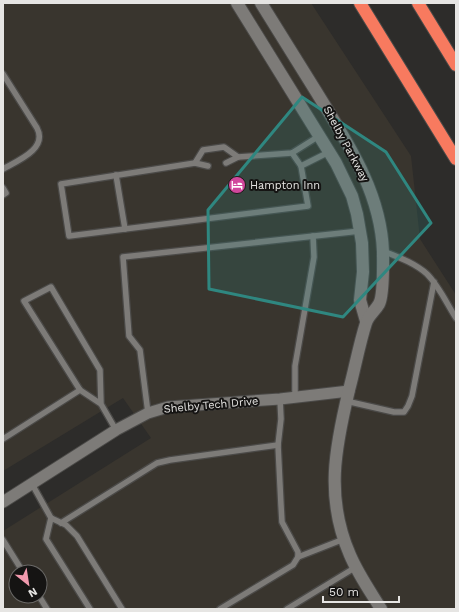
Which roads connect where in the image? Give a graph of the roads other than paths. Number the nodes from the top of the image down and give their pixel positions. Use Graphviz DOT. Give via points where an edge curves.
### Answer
graph roads {
  1 [pos="237,3"];
  2 [pos="261,3"];
  3 [pos="359,3"];
  4 [pos="418,3"];
  5 [pos="424,3"];
  6 [pos="442,42"];
  7 [pos="456,65"];
  8 [pos="3,74"];
  9 [pos="319,136"];
  10 [pos="329,152"];
  11 [pos="292,154"];
  12 [pos="238,157"];
  13 [pos="456,159"];
  14 [pos="195,163"];
  15 [pos="226,163"];
  16 [pos="208,166"];
  17 [pos="301,166"];
  18 [pos="3,169"];
  19 [pos="116,175"];
  20 [pos="348,187"];
  21 [pos="3,188"];
  22 [pos="371,193"];
  23 [pos="3,195"];
  24 [pos="125,229"];
  25 [pos="360,231"];
  26 [pos="312,236"];
  27 [pos="383,251"];
  28 [pos="434,282"];
  29 [pos="456,318"];
  30 [pos="366,321"];
  31 [pos="80,390"];
  32 [pos="348,396"];
  33 [pos="296,397"];
  34 [pos="280,399"];
  35 [pos="101,404"];
  36 [pos="148,413"];
  37 [pos="116,430"];
  38 [pos="3,439"];
  39 [pos="278,445"];
  40 [pos="32,484"];
  41 [pos="3,502"];
  42 [pos="51,518"];
  43 [pos="61,523"];
  44 [pos="344,539"];
  45 [pos="3,540"];
  46 [pos="298,557"];
  47 [pos="19,564"];
  48 [pos="356,567"];
  49 [pos="90,609"];
  50 [pos="122,609"];
  51 [pos="220,609"];
  52 [pos="287,609"];
  53 [pos="381,609"];
  1 -- 9 [label="street, Shelby Parkway"];
  2 -- 22 [label="street, Shelby Parkway" via="358,162"];
  3 -- 13 [label="highway"];
  4 -- 6 [label="highway"];
  5 -- 6 [label="highway"];
  6 -- 7 [label="highway"];
  8 -- 18 [label="lane" via="39,132 37,145"];
  9 -- 10 [label="street, Shelby Parkway"];
  9 -- 11 [label="lane"];
  10 -- 17 [label="lane"];
  10 -- 20 [label="street, Shelby Parkway"];
  11 -- 12 [label="lane"];
  11 -- 17 [label="lane"];
  12 -- 14 [label="lane" via="224,147 203,150"];
  12 -- 15 [label="lane"];
  14 -- 16 [label="lane"];
  14 -- 19 [label="lane"];
  17 -- 24 [label="lane" via="308,206"];
  19 -- 24 [label="lane"];
  19 -- 24 [label="lane" via="61,184 69,236"];
  20 -- 22 [label="street" via="355,194"];
  20 -- 25 [label="street, Shelby Parkway"];
  21 -- 23 [label="lane" via="6,193"];
  22 -- 27 [label="street, Shelby Parkway" via="379,221"];
  25 -- 26 [label="lane"];
  25 -- 30 [label="street, Shelby Parkway" via="363,256 360,300"];
  26 -- 33 [label="lane" via="314,257 295,366"];
  26 -- 36 [label="lane" via="123,257 129,336 140,350"];
  27 -- 28 [label="lane" via="413,264"];
  27 -- 30 [label="street, Shelby Parkway" via="380,303"];
  28 -- 29 [label="lane"];
  28 -- 32 [label="lane" via="412,396 404,412 394,412"];
  30 -- 32 [label="street, Shelby Parkway"];
  31 -- 35 [label="lane"];
  31 -- 35 [label="lane" via="24,301 51,287 100,370"];
  31 -- 38 [label="lane"];
  32 -- 33 [label="street, Shelby Tech Drive"];
  32 -- 44 [label="street, Shelby Parkway" via="336,446 334,478 337,511"];
  33 -- 34 [label="street, Shelby Tech Drive"];
  34 -- 36 [label="street, Shelby Tech Drive" via="168,407"];
  34 -- 39 [label="lane"];
  35 -- 37 [label="lane"];
  36 -- 37 [label="street, Shelby Tech Drive"];
  37 -- 40 [label="street, Shelby Tech Drive"];
  39 -- 43 [label="lane" via="157,464"];
  39 -- 46 [label="lane" via="282,522 296,546"];
  40 -- 41 [label="street, Shelby Tech Drive"];
  40 -- 42 [label="lane"];
  42 -- 43 [label="lane"];
  42 -- 49 [label="lane" via="46,539"];
  43 -- 50 [label="lane" via="77,536"];
  44 -- 46 [label="lane"];
  44 -- 48 [label="street, Shelby Parkway"];
  45 -- 47 [label="lane"];
  46 -- 51 [label="lane" via="293,564"];
  48 -- 52 [label="lane"];
  48 -- 53 [label="street, Shelby Parkway"];
}
